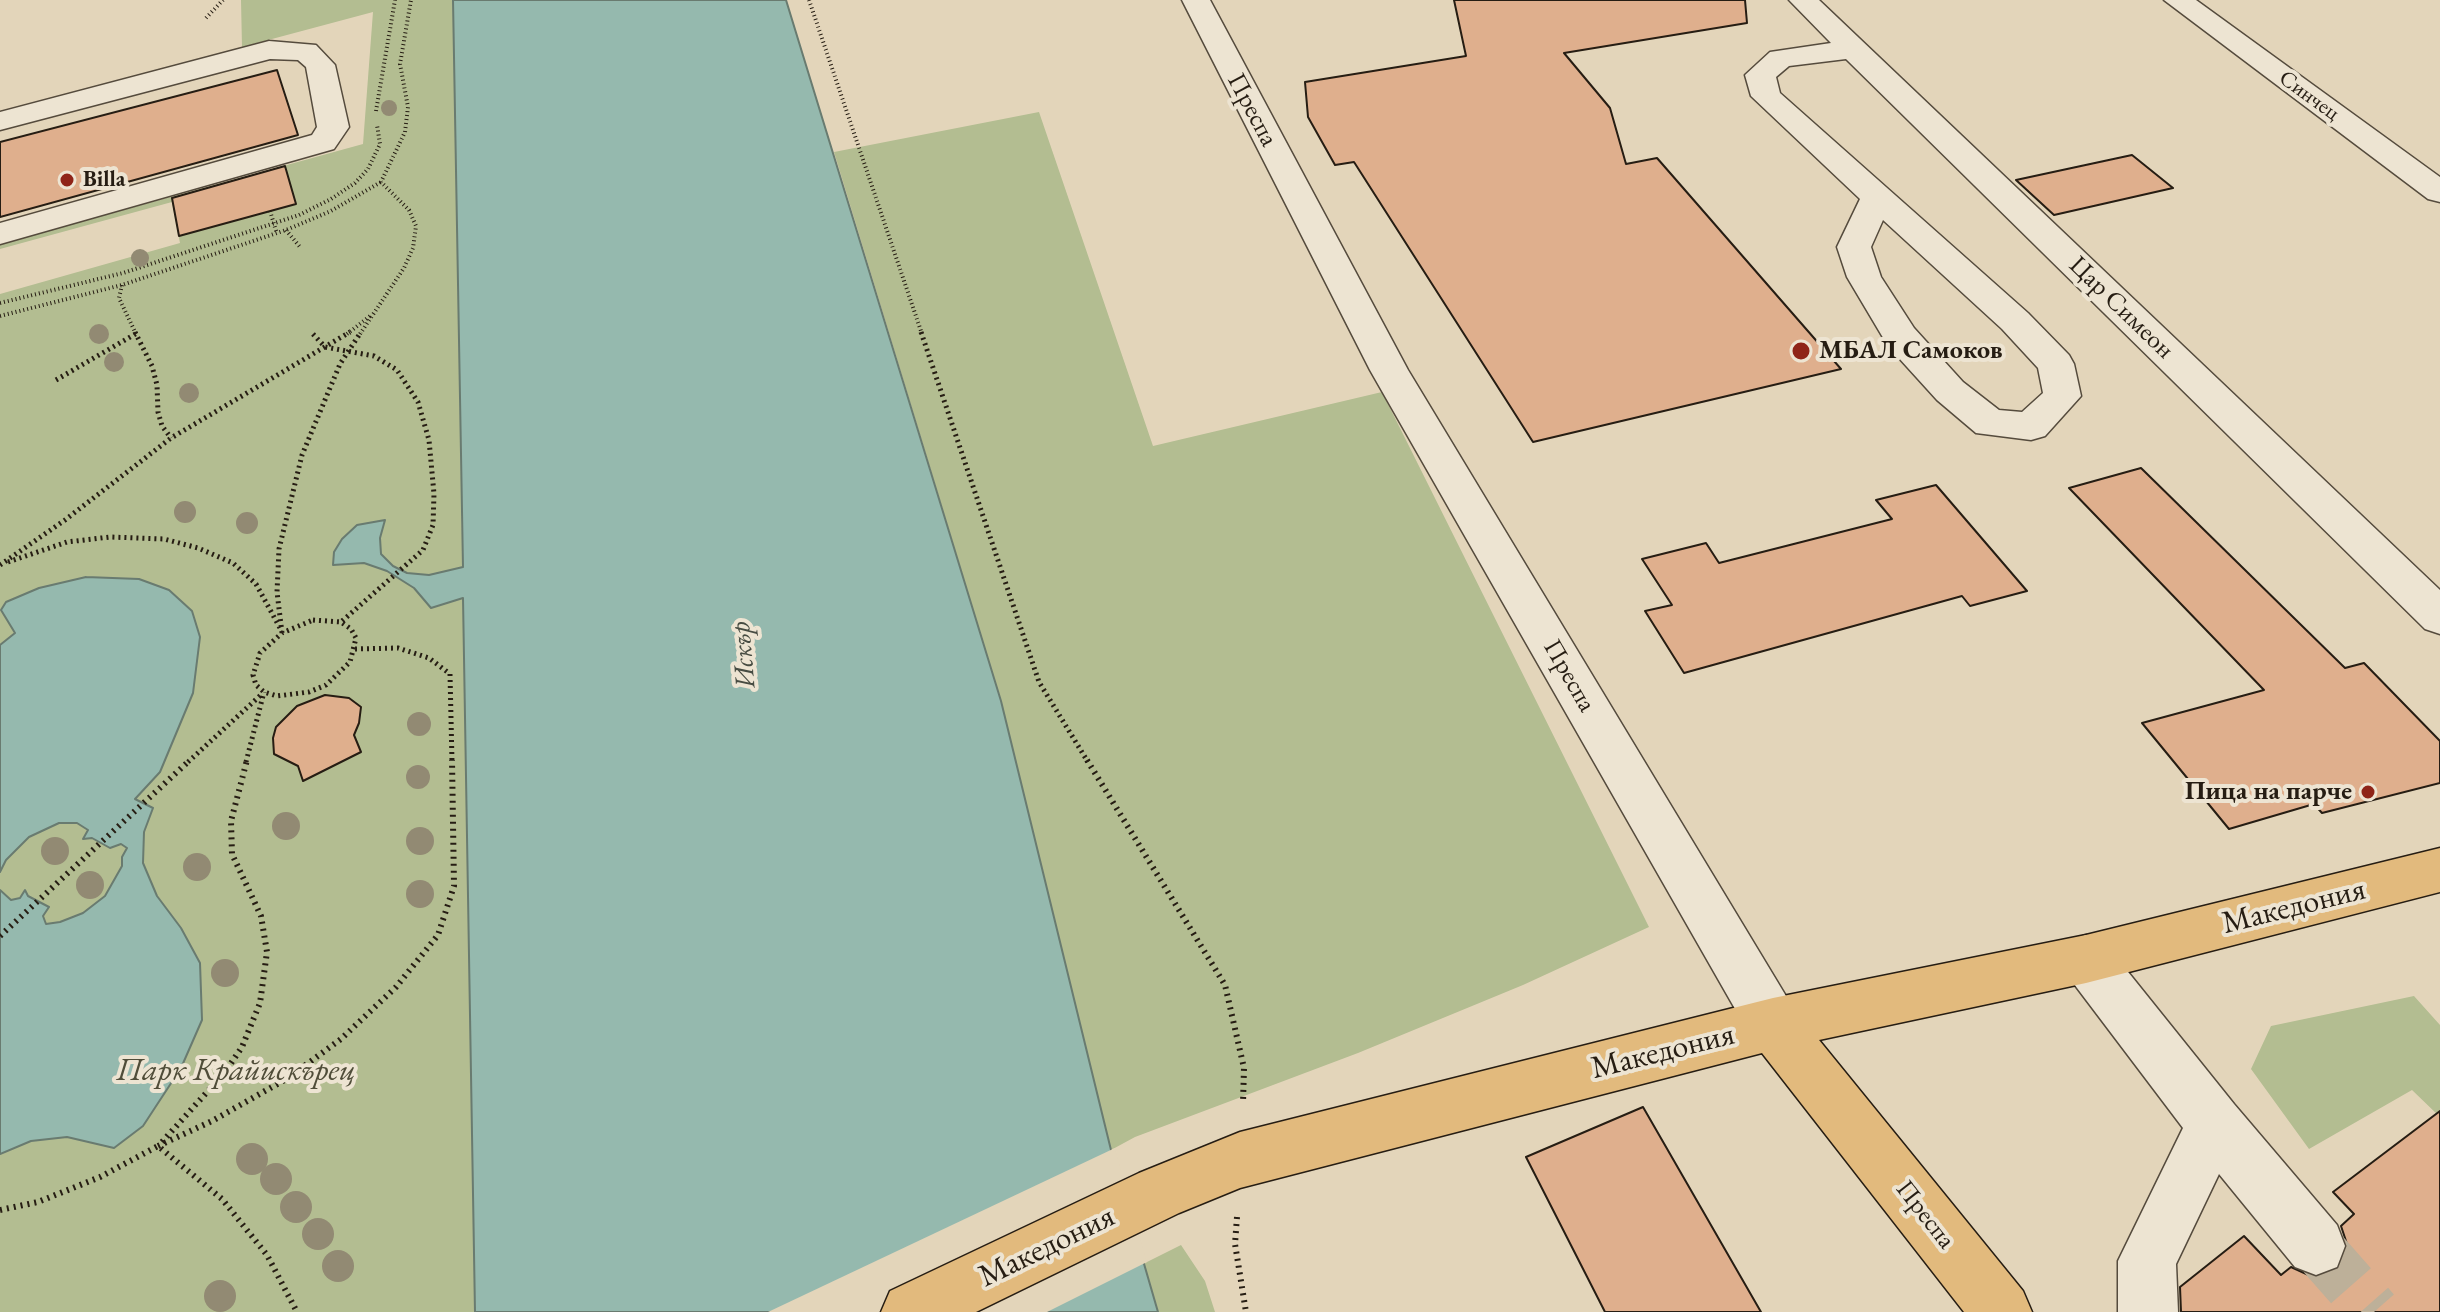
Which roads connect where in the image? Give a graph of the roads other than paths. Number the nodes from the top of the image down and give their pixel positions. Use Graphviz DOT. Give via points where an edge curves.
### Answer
graph roads {
  1 [pos="1196,0"];
  2 [pos="1803,0"];
  3 [pos="2178,0"];
  4 [pos="1853,49"];
  5 [pos="0,121"];
  6 [pos="2440,192"];
  7 [pos="1877,197"];
  8 [pos="0,234"];
  9 [pos="2440,617"];
  10 [pos="2440,870"];
  11 [pos="2086,959"];
  12 [pos="1773,1024"];
  13 [pos="2214,1124"];
  14 [pos="2316,1246"];
  15 [pos="911,1312"];
  16 [pos="2002,1312"];
  17 [pos="2148,1312"];
  1 -- 12 [label="street, Преспа" via="1389,370"];
  2 -- 4 [label="street, Цар Симеон"];
  3 -- 6 [label="street, Синчец"];
  4 -- 7 [label="street" via="1780,58 1760,75 1766,96"];
  4 -- 9 [label="street, Цар Симеон"];
  5 -- 8 [label="street" via="269,50 306,51 320,65 333,127 323,142"];
  7 -- 7 [label="street" via="2056,364 2062,396 2031,426 1990,423 1950,391 1901,337 1864,277 1854,247"];
  10 -- 11 [label="main road, Македония"];
  11 -- 12 [label="main road, Македония"];
  11 -- 13 [label="street"];
  12 -- 15 [label="main road, Македония" via="1240,1160 1159,1193"];
  12 -- 16 [label="main road, Преспа"];
  13 -- 14 [label="street"];
  13 -- 17 [label="street" via="2147,1261"];
}
